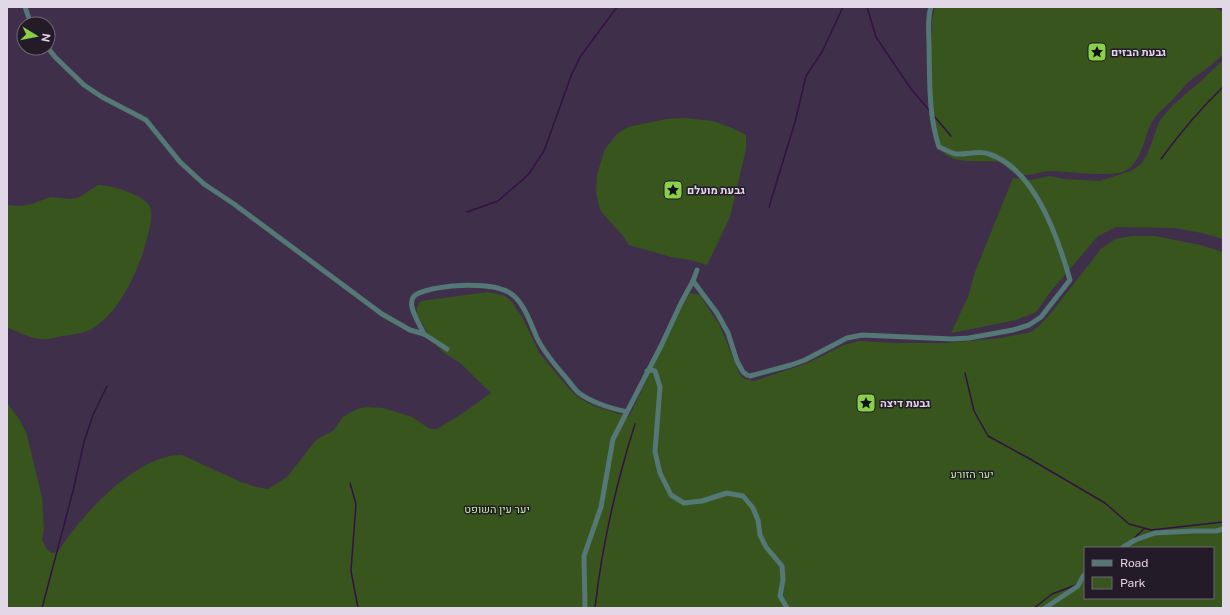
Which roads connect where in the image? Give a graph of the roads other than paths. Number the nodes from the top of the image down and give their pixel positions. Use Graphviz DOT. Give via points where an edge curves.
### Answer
graph roads {
  1 [pos="931,7"];
  2 [pos="54,56"];
  3 [pos="697,270"];
  4 [pos="693,281"];
  5 [pos="424,334"];
  6 [pos="447,349"];
  7 [pos="647,371"];
  8 [pos="627,412"];
  9 [pos="1223,529"];
  10 [pos="1124,547"];
  11 [pos="1084,575"];
  12 [pos="585,608"];
  13 [pos="787,608"];
  14 [pos="1045,608"];
  1 -- 4 [label="street" via="931,106 934,132 939,146 955,154 988,153 1012,166 1031,189 1058,242 1070,280 1041,317 1029,325 1013,330 969,338 862,335 847,338 805,360 750,376 743,372 737,361 728,333 717,313"];
  2 -- 5 [label="street" via="84,85 146,120 180,162 204,184 382,314 410,330"];
  3 -- 4 [label="street"];
  4 -- 7 [label="street"];
  5 -- 6 [label="street"];
  5 -- 8 [label="street" via="411,308 412,299 416,295 436,289 468,285 506,290 521,305 543,351 579,393 596,402"];
  7 -- 8 [label="street"];
  7 -- 13 [label="street" via="656,371 660,387 655,452 660,473 671,495 684,503 702,501 727,493 743,496 753,508 766,547 782,566 780,596"];
  8 -- 12 [label="street" via="613,439 601,507 584,556"];
  9 -- 10 [label="street" via="1155,534 1135,540"];
  11 -- 14 [label="street" via="1078,586"];
}
